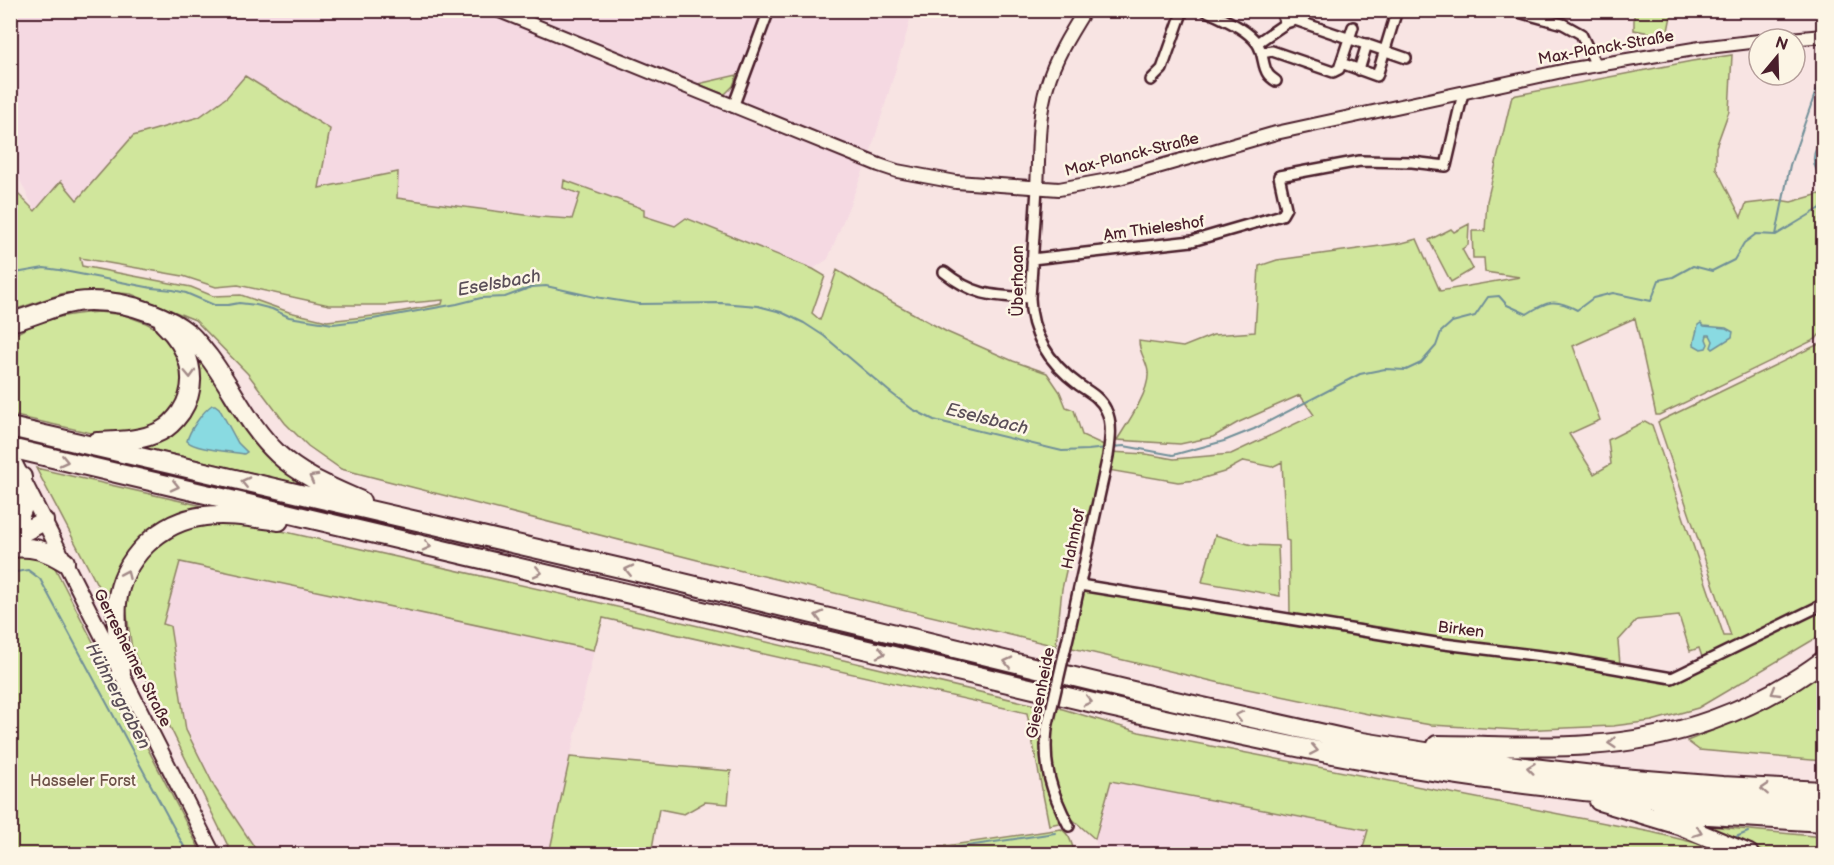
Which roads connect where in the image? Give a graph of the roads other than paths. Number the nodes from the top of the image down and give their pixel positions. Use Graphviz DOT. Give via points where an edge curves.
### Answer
graph roads {
  1 [pos="497,10"];
  2 [pos="769,10"];
  3 [pos="1085,10"];
  4 [pos="1183,10"];
  5 [pos="1205,10"];
  6 [pos="1280,10"];
  7 [pos="1397,10"];
  8 [pos="1512,10"];
  9 [pos="1533,14"];
  10 [pos="1286,23"];
  11 [pos="1353,27"];
  12 [pos="1824,36"];
  13 [pos="1807,37"];
  14 [pos="1350,38"];
  15 [pos="1747,42"];
  16 [pos="1257,43"];
  17 [pos="1367,44"];
  18 [pos="1385,51"];
  19 [pos="1262,53"];
  20 [pos="1406,58"];
  21 [pos="1341,63"];
  22 [pos="1596,65"];
  23 [pos="1359,70"];
  24 [pos="1151,80"];
  25 [pos="1276,81"];
  26 [pos="1463,93"];
  27 [pos="733,107"];
  28 [pos="1036,189"];
  29 [pos="1032,259"];
  30 [pos="944,272"];
  31 [pos="1030,298"];
  32 [pos="148,311"];
  33 [pos="14,324"];
  34 [pos="10,427"];
  35 [pos="81,444"];
  36 [pos="1110,446"];
  37 [pos="10,448"];
  38 [pos="10,454"];
  39 [pos="22,477"];
  40 [pos="404,519"];
  41 [pos="44,521"];
  42 [pos="373,533"];
  43 [pos="11,538"];
  44 [pos="10,548"];
  45 [pos="65,562"];
  46 [pos="1080,585"];
  47 [pos="1824,604"];
  48 [pos="1069,633"];
  49 [pos="1824,660"];
  50 [pos="121,672"];
  51 [pos="1382,746"];
  52 [pos="1552,787"];
  53 [pos="1824,791"];
  54 [pos="1622,808"];
  55 [pos="1824,808"];
  56 [pos="1824,822"];
  57 [pos="1069,826"];
  58 [pos="213,855"];
  59 [pos="1749,855"];
  1 -- 27 [label="street, Max-Planck-Straße"];
  2 -- 27 [label="street"];
  3 -- 28 [label="street" via="1046,87"];
  4 -- 24 [label="street" via="1162,69"];
  5 -- 16 [label="street" via="1236,26"];
  6 -- 10 [label="street"];
  7 -- 18 [label="street"];
  8 -- 9 [label="street"];
  9 -- 22 [label="street" via="1581,34"];
  10 -- 14 [label="street" via="1295,20"];
  10 -- 16 [label="street"];
  11 -- 14 [label="street"];
  12 -- 13 [label="street"];
  14 -- 17 [label="street"];
  14 -- 21 [label="street"];
  15 -- 22 [label="street, Max-Planck-Straße"];
  16 -- 19 [label="street"];
  17 -- 18 [label="street"];
  17 -- 23 [label="street"];
  18 -- 20 [label="street"];
  18 -- 23 [label="street" via="1377,76"];
  19 -- 21 [label="street" via="1272,51 1333,72"];
  19 -- 25 [label="street" via="1268,74"];
  21 -- 23 [label="street"];
  22 -- 26 [label="street, Max-Planck-Straße"];
  26 -- 28 [label="street, Max-Planck-Straße" via="1276,133 1119,178 1059,189"];
  26 -- 29 [label="street, Am Thieleshof" via="1446,165 1360,161 1279,176 1286,208 1282,215 1192,241"];
  27 -- 28 [label="street, Max-Planck-Straße" via="897,171 973,184"];
  28 -- 29 [label="street, Überhaan"];
  29 -- 31 [label="street, Überhaan"];
  30 -- 31 [label="street" via="961,285 991,296"];
  31 -- 36 [label="street, Überhaan" via="1034,326 1047,355 1099,399 1107,411"];
  32 -- 33 [label="highway" via="88,301 62,305"];
  32 -- 35 [label="highway, one-way" via="177,336 191,365 186,405 164,430 151,436"];
  40 -- 32 [label="highway, one-way" via="323,484 278,455 190,334"];
  34 -- 35 [label="highway"];
  40 -- 35 [label="highway, one-way"];
  36 -- 46 [label="street, Hahnhof"];
  37 -- 42 [label="highway, one-way"];
  38 -- 39 [label="main road, Gerresheimer Straße"];
  39 -- 41 [label="main road, Gerresheimer Straße"];
  39 -- 43 [label="highway" via="23,507"];
  51 -- 40 [label="highway, one-way"];
  41 -- 43 [label="highway"];
  41 -- 45 [label="main road, Gerresheimer Straße"];
  50 -- 42 [label="highway, one-way" via="116,618 119,591 134,558 163,531 203,516 220,515"];
  42 -- 52 [label="highway, one-way" via="1240,735 1390,764"];
  44 -- 45 [label="highway" via="40,549"];
  45 -- 50 [label="main road, Gerresheimer Straße"];
  46 -- 47 [label="street, Birken" via="1672,678"];
  46 -- 48 [label="street, Hahnhof"];
  48 -- 57 [label="street, Giesenheide, bridge" via="1047,728 1046,763"];
  49 -- 51 [label="highway, one-way" via="1758,701 1702,724 1626,742 1579,746"];
  50 -- 58 [label="main road, Gerresheimer Straße"];
  53 -- 51 [label="highway, one-way" via="1610,777"];
  52 -- 54 [label="highway"];
  52 -- 55 [label="highway"];
  54 -- 56 [label="highway"];
  54 -- 59 [label="highway, one-way" via="1706,835"];
}
